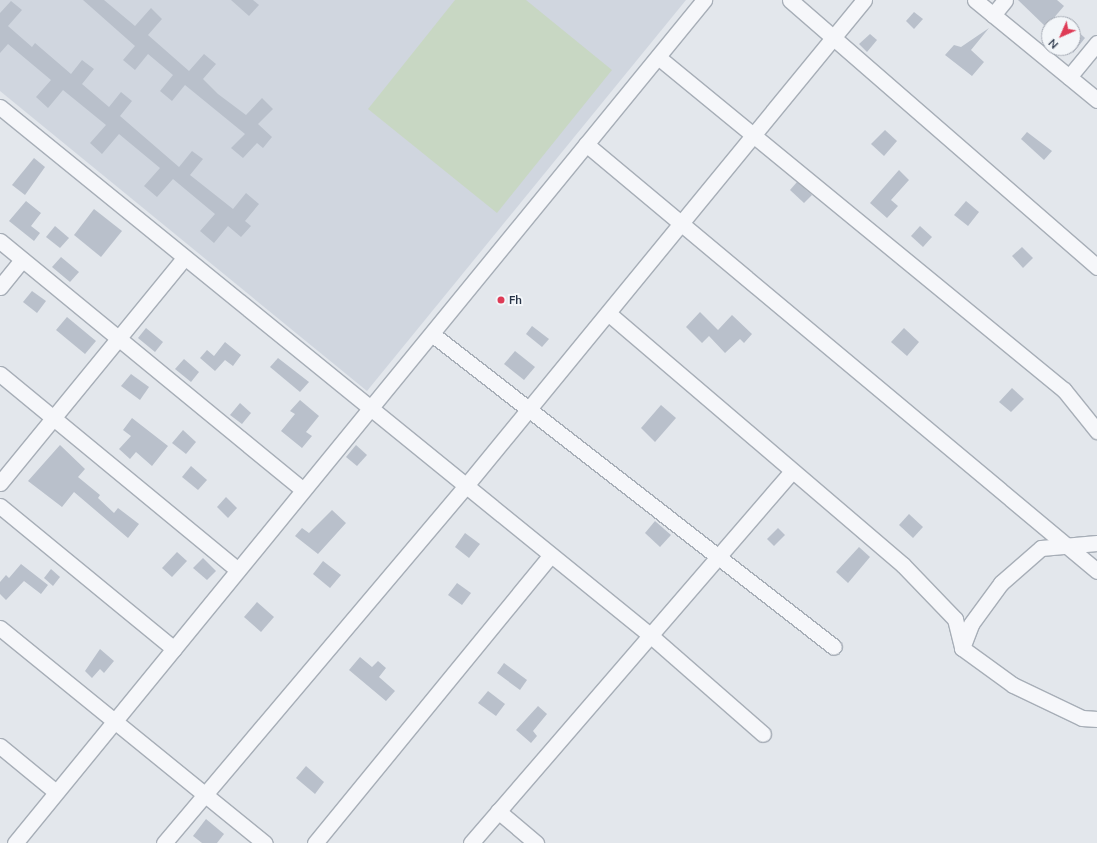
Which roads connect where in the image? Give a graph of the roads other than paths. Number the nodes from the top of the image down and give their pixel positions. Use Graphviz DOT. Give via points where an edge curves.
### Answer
graph roads {
  1 [pos="704,0"];
  2 [pos="790,0"];
  3 [pos="864,0"];
  4 [pos="975,0"];
  5 [pos="1005,0"];
  6 [pos="993,14"];
  7 [pos="833,37"];
  8 [pos="1097,43"];
  9 [pos="658,57"];
  10 [pos="1069,77"];
  11 [pos="1097,100"];
  12 [pos="0,107"];
  13 [pos="754,135"];
  14 [pos="586,144"];
  15 [pos="683,222"];
  16 [pos="0,241"];
  17 [pos="184,258"];
  18 [pos="22,260"];
  19 [pos="1097,267"];
  20 [pos="0,287"];
  21 [pos="608,313"];
  22 [pos="432,334"];
  23 [pos="118,338"];
  24 [pos="0,374"];
  25 [pos="369,410"];
  26 [pos="529,410"];
  27 [pos="53,418"];
  28 [pos="1097,430"];
  29 [pos="792,471"];
  30 [pos="0,483"];
  31 [pos="464,488"];
  32 [pos="303,490"];
  33 [pos="0,506"];
  34 [pos="1097,543"];
  35 [pos="1064,546"];
  36 [pos="550,556"];
  37 [pos="717,557"];
  38 [pos="238,570"];
  39 [pos="1097,571"];
  40 [pos="0,628"];
  41 [pos="650,635"];
  42 [pos="834,647"];
  43 [pos="962,648"];
  44 [pos="174,649"];
  45 [pos="1097,720"];
  46 [pos="114,721"];
  47 [pos="763,734"];
  48 [pos="0,746"];
  49 [pos="56,792"];
  50 [pos="204,794"];
  51 [pos="498,811"];
  52 [pos="15,843"];
  53 [pos="164,843"];
  54 [pos="265,843"];
  55 [pos="315,843"];
  56 [pos="471,843"];
  57 [pos="536,843"];
  1 -- 9 [label="street"];
  2 -- 7 [label="street"];
  3 -- 7 [label="street"];
  4 -- 6 [label="street"];
  5 -- 6 [label="street"];
  6 -- 10 [label="street"];
  7 -- 13 [label="street"];
  7 -- 19 [label="street"];
  8 -- 10 [label="street"];
  9 -- 13 [label="street"];
  9 -- 14 [label="street"];
  10 -- 11 [label="street"];
  12 -- 17 [label="street"];
  13 -- 15 [label="street"];
  13 -- 28 [label="street" via="1064,390"];
  14 -- 15 [label="street"];
  14 -- 22 [label="street"];
  15 -- 21 [label="street"];
  15 -- 35 [label="street"];
  16 -- 18 [label="street"];
  17 -- 23 [label="street"];
  17 -- 25 [label="street"];
  18 -- 20 [label="street"];
  18 -- 23 [label="street"];
  21 -- 26 [label="street"];
  21 -- 29 [label="street"];
  22 -- 25 [label="street"];
  22 -- 26 [label="street"];
  23 -- 27 [label="street"];
  23 -- 32 [label="street"];
  24 -- 27 [label="street"];
  25 -- 31 [label="street"];
  25 -- 32 [label="street"];
  26 -- 31 [label="street"];
  26 -- 37 [label="street"];
  27 -- 30 [label="street"];
  27 -- 38 [label="street"];
  29 -- 37 [label="street"];
  29 -- 43 [label="street" via="903,565 955,619"];
  31 -- 36 [label="street"];
  31 -- 50 [label="street"];
  32 -- 38 [label="street"];
  33 -- 44 [label="street"];
  34 -- 35 [label="street"];
  35 -- 39 [label="street"];
  35 -- 43 [label="street" via="1041,548 1001,583 971,624"];
  36 -- 41 [label="street"];
  36 -- 55 [label="street"];
  37 -- 41 [label="street"];
  37 -- 42 [label="street"];
  38 -- 44 [label="street"];
  40 -- 46 [label="street"];
  41 -- 47 [label="street"];
  41 -- 51 [label="street"];
  43 -- 45 [label="street" via="1013,685 1082,718"];
  44 -- 46 [label="street"];
  46 -- 49 [label="street"];
  46 -- 50 [label="street"];
  48 -- 49 [label="street"];
  49 -- 52 [label="street"];
  50 -- 53 [label="street"];
  50 -- 54 [label="street"];
  51 -- 56 [label="street"];
  51 -- 57 [label="street"];
}
